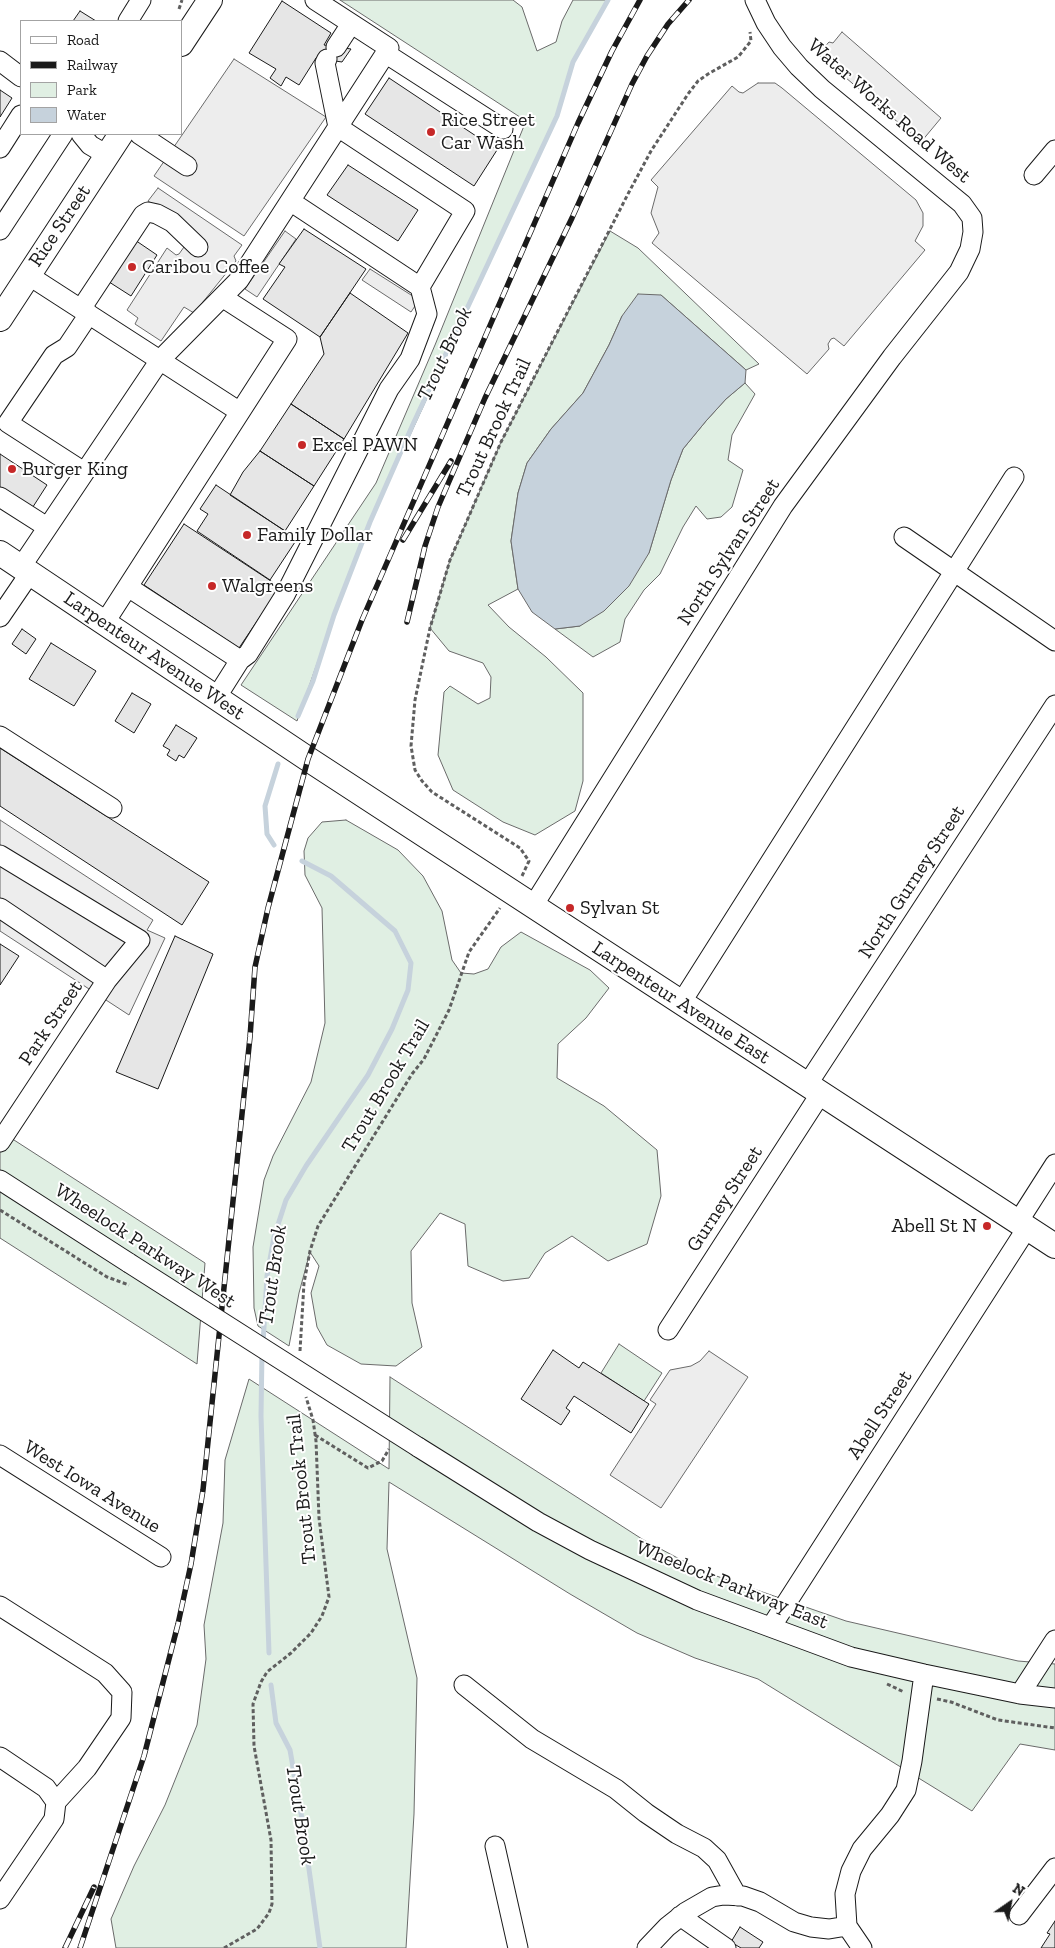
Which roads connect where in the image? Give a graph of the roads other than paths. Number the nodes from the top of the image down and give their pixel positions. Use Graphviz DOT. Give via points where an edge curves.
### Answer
graph roads {
  1 [pos="141,0"];
  2 [pos="210,0"];
  3 [pos="315,0"];
  4 [pos="755,0"];
  5 [pos="129,20"];
  6 [pos="351,24"];
  7 [pos="182,42"];
  8 [pos="385,53"];
  9 [pos="0,61"];
  10 [pos="20,76"];
  11 [pos="20,117"];
  12 [pos="338,127"];
  13 [pos="503,129"];
  14 [pos="62,135"];
  15 [pos="82,135"];
  16 [pos="121,135"];
  17 [pos="140,135"];
  18 [pos="0,148"];
  19 [pos="1055,150"];
  20 [pos="108,155"];
  21 [pos="187,166"];
  22 [pos="1034,174"];
  23 [pos="290,201"];
  24 [pos="0,230"];
  25 [pos="973,232"];
  26 [pos="198,247"];
  27 [pos="28,275"];
  28 [pos="420,287"];
  29 [pos="222,297"];
  30 [pos="85,311"];
  31 [pos="0,319"];
  32 [pos="160,360"];
  33 [pos="240,412"];
  34 [pos="4,426"];
  35 [pos="84,472"];
  36 [pos="1014,477"];
  37 [pos="0,497"];
  38 [pos="47,527"];
  39 [pos="904,537"];
  40 [pos="0,553"];
  41 [pos="25,570"];
  42 [pos="954,571"];
  43 [pos="128,587"];
  44 [pos="0,618"];
  45 [pos="105,622"];
  46 [pos="1055,641"];
  47 [pos="240,660"];
  48 [pos="216,698"];
  49 [pos="1055,705"];
  50 [pos="0,736"];
  51 [pos="308,759"];
  52 [pos="112,808"];
  53 [pos="0,855"];
  54 [pos="533,906"];
  55 [pos="0,908"];
  56 [pos="107,980"];
  57 [pos="681,1003"];
  58 [pos="814,1089"];
  59 [pos="0,1142"];
  60 [pos="1055,1164"];
  61 [pos="0,1180"];
  62 [pos="1022,1225"];
  63 [pos="1055,1246"];
  64 [pos="668,1330"];
  65 [pos="418,1447"];
  66 [pos="0,1455"];
  67 [pos="161,1557"];
  68 [pos="0,1606"];
  69 [pos="771,1627"];
  70 [pos="1055,1640"];
  71 [pos="924,1674"];
  72 [pos="464,1684"];
  73 [pos="1020,1694"];
  74 [pos="1055,1698"];
  75 [pos="0,1757"];
  76 [pos="56,1802"];
  77 [pos="495,1846"];
  78 [pos="1055,1868"];
  79 [pos="737,1896"];
  80 [pos="0,1900"];
  81 [pos="680,1916"];
  82 [pos="1019,1916"];
  83 [pos="846,1926"];
  84 [pos="518,1948"];
  85 [pos="647,1948"];
  86 [pos="726,1948"];
  87 [pos="862,1948"];
  1 -- 5 [label="street"];
  2 -- 7 [label="main road"];
  3 -- 6 [label="street"];
  4 -- 25 [label="street, Water Works Road West" via="766,23 799,67 962,204 972,218"];
  6 -- 8 [label="street" via="389,48"];
  6 -- 12 [label="street" via="325,63"];
  8 -- 12 [label="street"];
  8 -- 13 [label="street"];
  9 -- 10 [label="street"];
  11 -- 18 [label="street"];
  12 -- 23 [label="street"];
  12 -- 28 [label="street" via="465,210"];
  14 -- 24 [label="street"];
  15 -- 20 [label="street" via="90,145"];
  16 -- 20 [label="main road, Rice Street"];
  17 -- 21 [label="street"];
  19 -- 22 [label="street"];
  20 -- 27 [label="main road, Rice Street"];
  23 -- 28 [label="street"];
  23 -- 29 [label="street" via="238,280"];
  25 -- 54 [label="street, North Sylvan Street" via="970,249 959,272 783,506"];
  26 -- 30 [label="street" via="172,222 148,212 143,215"];
  27 -- 30 [label="street"];
  27 -- 31 [label="main road, Rice Street"];
  28 -- 47 [label="street" via="427,314 410,359 389,389 285,594 248,654"];
  29 -- 32 [label="street"];
  29 -- 33 [label="street" via="287,339"];
  30 -- 32 [label="street"];
  30 -- 34 [label="street" via="67,347 54,354"];
  32 -- 33 [label="street"];
  32 -- 35 [label="street"];
  33 -- 43 [label="street"];
  34 -- 35 [label="street"];
  35 -- 38 [label="street"];
  36 -- 42 [label="street"];
  37 -- 38 [label="street"];
  38 -- 41 [label="street"];
  39 -- 42 [label="street"];
  40 -- 41 [label="main road, Larpenteur Avenue West"];
  41 -- 44 [label="street"];
  41 -- 45 [label="main road, Larpenteur Avenue West"];
  42 -- 46 [label="street"];
  42 -- 57 [label="street"];
  43 -- 45 [label="street"];
  43 -- 47 [label="street"];
  45 -- 48 [label="main road, Larpenteur Avenue West"];
  47 -- 48 [label="street"];
  48 -- 51 [label="main road, Larpenteur Avenue West"];
  49 -- 58 [label="street, North Gurney Street"];
  50 -- 52 [label="street"];
  51 -- 54 [label="main road, Larpenteur Avenue East"];
  53 -- 56 [label="street, Park Street" via="140,940"];
  54 -- 57 [label="main road, Larpenteur Avenue East"];
  55 -- 56 [label="street"];
  56 -- 59 [label="street, Park Street"];
  57 -- 58 [label="main road, Larpenteur Avenue East"];
  58 -- 62 [label="main road, Larpenteur Avenue East"];
  58 -- 64 [label="street, Gurney Street"];
  60 -- 62 [label="street, Abell Street"];
  61 -- 65 [label="street, Wheelock Parkway West, bridge"];
  62 -- 63 [label="main road, Larpenteur Avenue East"];
  62 -- 69 [label="street, Abell Street"];
  65 -- 69 [label="street, Wheelock Parkway East" via="538,1522 590,1550 697,1600"];
  66 -- 67 [label="street, West Iowa Avenue"];
  68 -- 76 [label="street" via="106,1674 122,1692 121,1718 87,1768"];
  69 -- 71 [label="street, Wheelock Parkway East" via="851,1657"];
  70 -- 73 [label="street"];
  71 -- 73 [label="street, Wheelock Parkway East"];
  71 -- 83 [label="street" via="906,1790 862,1850 851,1871 844,1902"];
  72 -- 79 [label="street" via="532,1738 616,1789 677,1834 704,1848 717,1860"];
  73 -- 74 [label="street, Wheelock Parkway East"];
  75 -- 76 [label="street" via="46,1788"];
  76 -- 80 [label="street" via="54,1819"];
  77 -- 84 [label="street"];
  78 -- 82 [label="street"];
  79 -- 81 [label="street" via="712,1897"];
  79 -- 83 [label="street" via="760,1902 811,1928"];
  81 -- 85 [label="street"];
  81 -- 86 [label="street"];
  83 -- 87 [label="street"];
}
